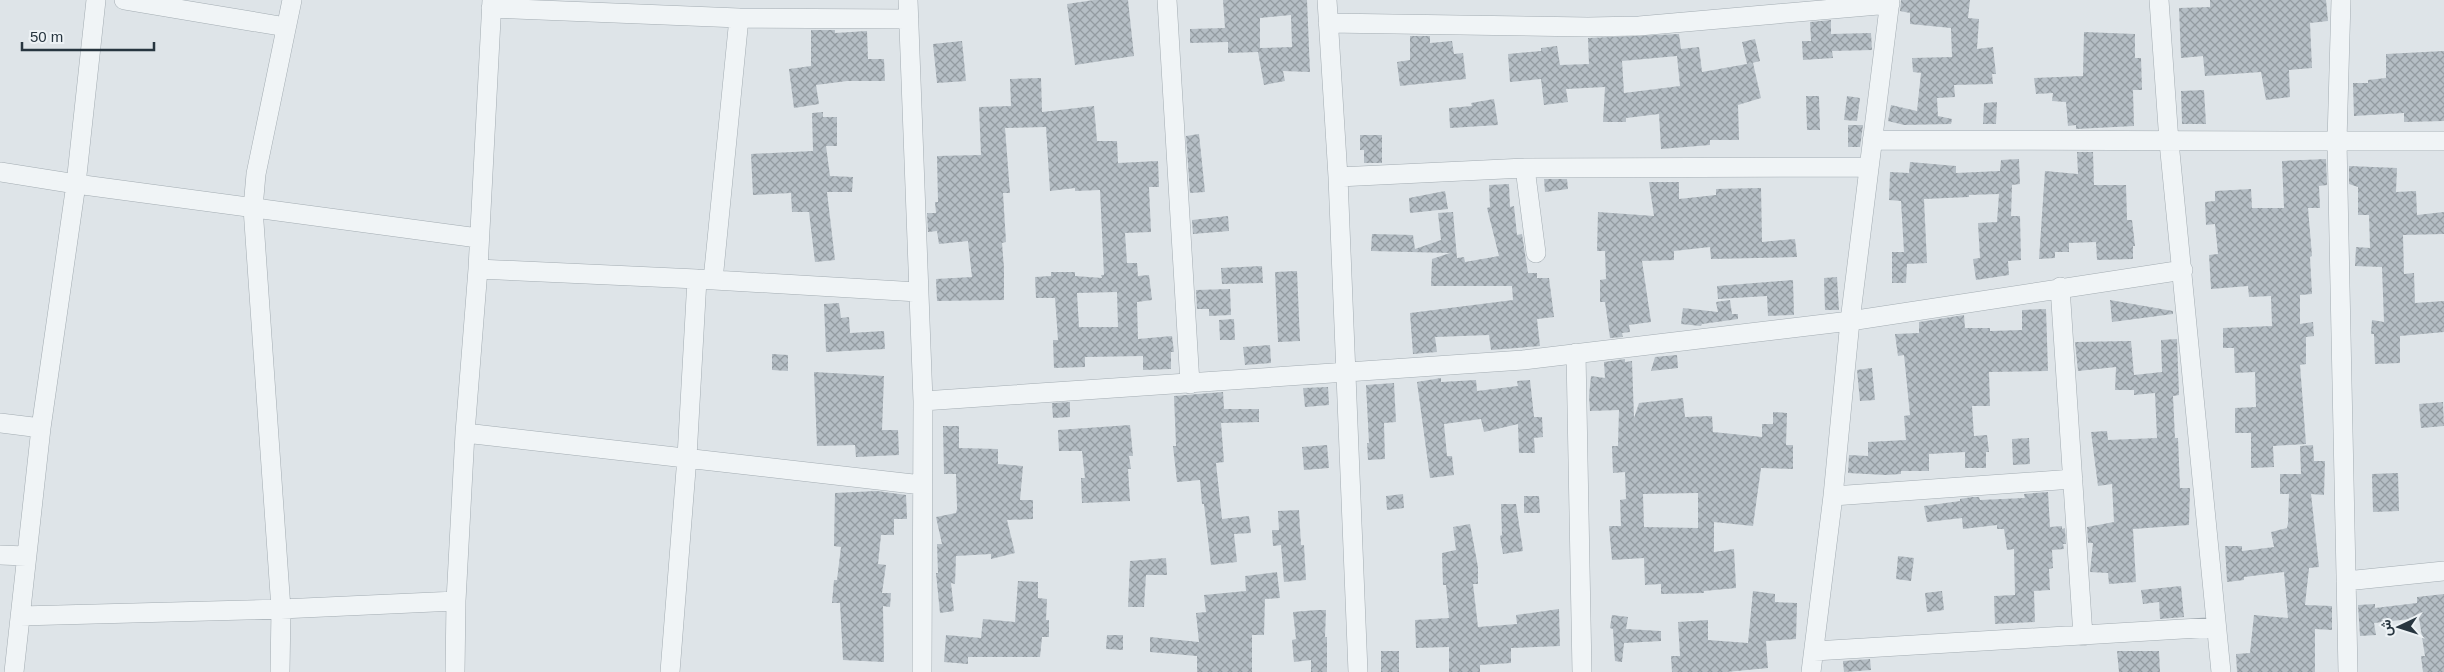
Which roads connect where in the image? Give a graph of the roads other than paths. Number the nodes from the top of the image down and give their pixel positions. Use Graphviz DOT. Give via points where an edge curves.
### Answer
graph roads {
  1 [pos="96,0"];
  2 [pos="124,0"];
  3 [pos="292,0"];
  4 [pos="908,0"];
  5 [pos="1167,0"];
  6 [pos="1327,0"];
  7 [pos="2159,0"];
  8 [pos="2340,0"];
  9 [pos="1890,2"];
  10 [pos="491,4"];
  11 [pos="739,18"];
  12 [pos="909,19"];
  13 [pos="1328,23"];
  14 [pos="286,27"];
  15 [pos="1872,140"];
  16 [pos="2337,141"];
  17 [pos="2444,141"];
  18 [pos="2169,142"];
  19 [pos="1869,167"];
  20 [pos="1525,168"];
  21 [pos="0,172"];
  22 [pos="1338,177"];
  23 [pos="76,184"];
  24 [pos="253,208"];
  25 [pos="478,238"];
  26 [pos="1536,253"];
  27 [pos="478,269"];
  28 [pos="2183,270"];
  29 [pos="705,279"];
  30 [pos="2060,287"];
  31 [pos="918,292"];
  32 [pos="1850,321"];
  33 [pos="1576,353"];
  34 [pos="1344,374"];
  35 [pos="1190,384"];
  36 [pos="923,401"];
  37 [pos="0,423"];
  38 [pos="41,428"];
  39 [pos="465,434"];
  40 [pos="687,458"];
  41 [pos="2073,479"];
  42 [pos="922,486"];
  43 [pos="1833,496"];
  44 [pos="0,555"];
  45 [pos="26,556"];
  46 [pos="2444,571"];
  47 [pos="2346,581"];
  48 [pos="456,601"];
  49 [pos="281,609"];
  50 [pos="20,616"];
  51 [pos="2216,627"];
  52 [pos="2083,636"];
  53 [pos="1814,651"];
  54 [pos="14,672"];
  55 [pos="280,672"];
  56 [pos="455,672"];
  57 [pos="670,672"];
  58 [pos="922,672"];
  59 [pos="1358,672"];
  60 [pos="1582,672"];
  61 [pos="1811,672"];
  62 [pos="2221,672"];
  63 [pos="2348,672"];
  1 -- 23 [label="street"];
  2 -- 14 [label="street"];
  3 -- 14 [label="street"];
  4 -- 12 [label="street"];
  5 -- 35 [label="street"];
  6 -- 13 [label="street"];
  7 -- 18 [label="street"];
  8 -- 16 [label="street"];
  9 -- 13 [label="street" via="1639,26"];
  9 -- 15 [label="street"];
  10 -- 11 [label="street"];
  10 -- 25 [label="street"];
  11 -- 12 [label="street"];
  11 -- 29 [label="street"];
  12 -- 31 [label="street"];
  13 -- 22 [label="street"];
  14 -- 24 [label="street" via="256,174"];
  15 -- 18 [label="street"];
  15 -- 19 [label="street"];
  16 -- 17 [label="street"];
  16 -- 18 [label="street"];
  16 -- 47 [label="street"];
  18 -- 28 [label="street"];
  19 -- 20 [label="street"];
  19 -- 32 [label="street"];
  20 -- 22 [label="street"];
  20 -- 26 [label="street"];
  21 -- 23 [label="street"];
  22 -- 34 [label="street"];
  23 -- 24 [label="street"];
  23 -- 38 [label="street"];
  24 -- 25 [label="street"];
  24 -- 49 [label="street"];
  25 -- 27 [label="street"];
  27 -- 29 [label="street"];
  27 -- 39 [label="street"];
  28 -- 30 [label="street"];
  28 -- 51 [label="street"];
  29 -- 31 [label="street"];
  29 -- 40 [label="street"];
  30 -- 32 [label="street"];
  30 -- 41 [label="street"];
  31 -- 36 [label="street"];
  32 -- 33 [label="street"];
  32 -- 43 [label="street"];
  33 -- 34 [label="street"];
  33 -- 60 [label="street"];
  34 -- 35 [label="street"];
  34 -- 59 [label="street"];
  35 -- 36 [label="street"];
  36 -- 42 [label="street"];
  37 -- 38 [label="street"];
  38 -- 45 [label="street"];
  39 -- 40 [label="street"];
  39 -- 48 [label="street"];
  40 -- 42 [label="street"];
  40 -- 57 [label="street"];
  41 -- 43 [label="street"];
  41 -- 52 [label="street"];
  42 -- 58 [label="street"];
  43 -- 53 [label="street"];
  44 -- 45 [label="street"];
  45 -- 50 [label="street"];
  46 -- 47 [label="street"];
  47 -- 63 [label="street"];
  48 -- 49 [label="street"];
  48 -- 56 [label="street"];
  49 -- 50 [label="street"];
  49 -- 55 [label="street"];
  50 -- 54 [label="street"];
  51 -- 52 [label="street"];
  51 -- 62 [label="street"];
  52 -- 53 [label="street"];
  53 -- 61 [label="street"];
}
